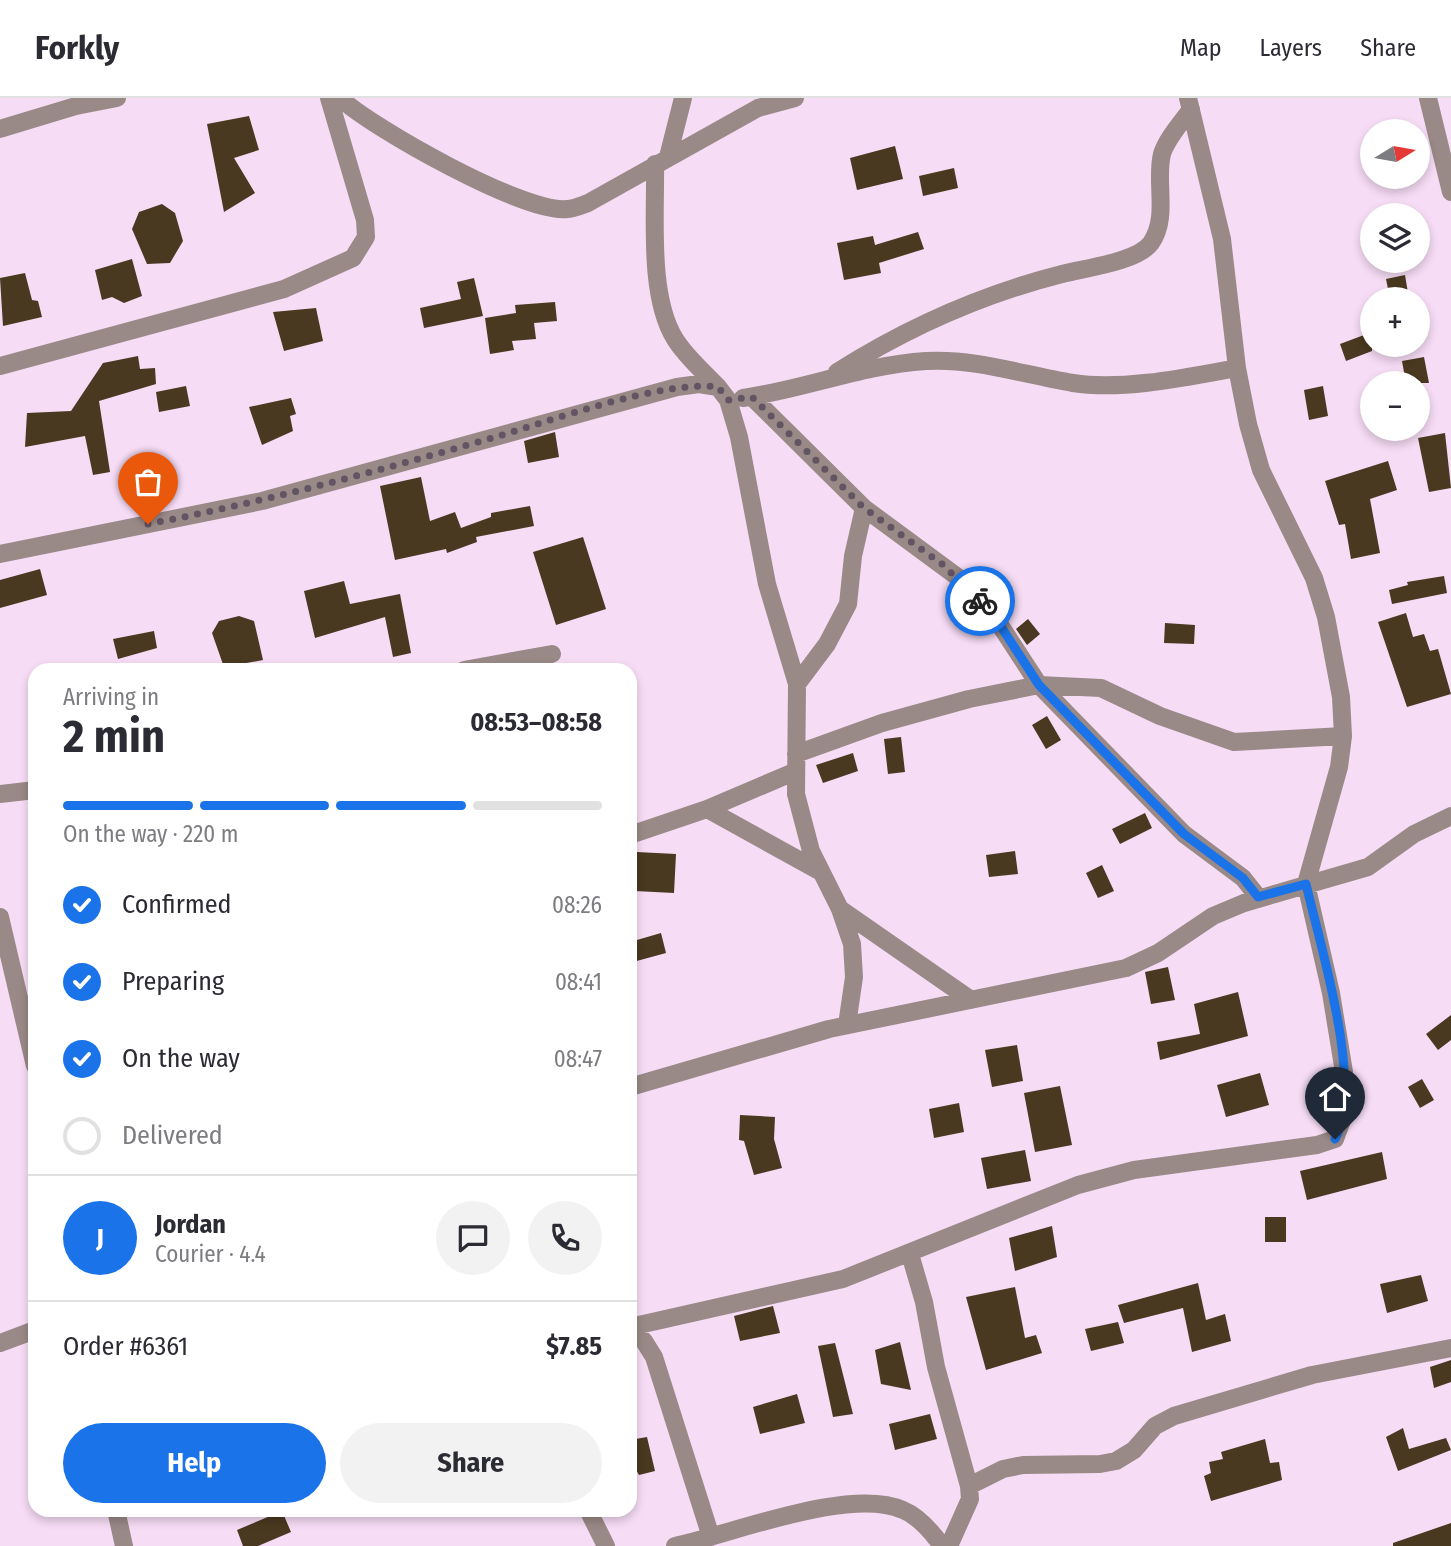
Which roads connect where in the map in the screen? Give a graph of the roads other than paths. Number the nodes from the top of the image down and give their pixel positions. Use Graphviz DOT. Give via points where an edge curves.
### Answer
graph roads {
  1 [pos="117,98"];
  2 [pos="329,98"];
  3 [pos="340,98"];
  4 [pos="683,98"];
  5 [pos="795,98"];
  6 [pos="1428,98"];
  7 [pos="754,103"];
  8 [pos="1190,103"];
  9 [pos="0,130"];
  10 [pos="662,161"];
  11 [pos="1451,192"];
  12 [pos="0,366"];
  13 [pos="1237,369"];
  14 [pos="828,379"];
  15 [pos="723,393"];
  16 [pos="752,397"];
  17 [pos="864,508"];
  18 [pos="0,554"];
  19 [pos="552,654"];
  20 [pos="502,663"];
  21 [pos="797,684"];
  22 [pos="1039,685"];
  23 [pos="1343,736"];
  24 [pos="795,763"];
  25 [pos="28,791"];
  26 [pos="0,794"];
  27 [pos="707,809"];
  28 [pos="1451,816"];
  29 [pos="637,833"];
  30 [pos="819,871"];
  31 [pos="1306,884"];
  32 [pos="1258,897"];
  33 [pos="840,909"];
  34 [pos="0,918"];
  35 [pos="0,989"];
  36 [pos="19,995"];
  37 [pos="971,1000"];
  38 [pos="28,1016"];
  39 [pos="847,1025"];
  40 [pos="637,1085"];
  41 [pos="910,1254"];
  42 [pos="637,1325"];
  43 [pos="28,1333"];
  44 [pos="637,1334"];
  45 [pos="0,1343"];
  46 [pos="1451,1348"];
  47 [pos="969,1486"];
  48 [pos="118,1517"];
  49 [pos="592,1517"];
  50 [pos="711,1537"];
  51 [pos="124,1546"];
  52 [pos="606,1546"];
  53 [pos="675,1546"];
  54 [pos="942,1546"];
  55 [pos="949,1546"];
  1 -- 9 [label="street"];
  2 -- 12 [label="street" via="365,220 366,237 353,258 284,289"];
  3 -- 10 [label="street" via="404,142 533,203 567,210"];
  4 -- 10 [label="street"];
  5 -- 7 [label="street"];
  6 -- 11 [label="street"];
  7 -- 10 [label="street"];
  8 -- 13 [label="street" via="1222,239"];
  8 -- 14 [label="street" via="1163,152 1159,220 1151,243 1141,253 1057,275 937,318 873,349"];
  10 -- 15 [label="street" via="658,274 665,312 675,338"];
  13 -- 14 [label="street" via="1174,379 1075,384 982,365 926,361"];
  13 -- 23 [label="street" via="1261,470 1314,578 1326,617 1341,697"];
  14 -- 16 [label="street"];
  15 -- 16 [label="street"];
  15 -- 18 [label="street" via="699,384 677,387 262,501"];
  15 -- 21 [label="street" via="739,437 768,584"];
  16 -- 17 [label="street"];
  17 -- 21 [label="street" via="852,556 848,604 827,644"];
  17 -- 22 [label="street" via="963,581 998,622"];
  19 -- 20 [label="street"];
  21 -- 24 [label="street"];
  22 -- 23 [label="street" via="1101,688 1160,716 1234,741"];
  22 -- 24 [label="street" via="882,723"];
  22 -- 32 [label="street" via="1184,834 1243,878"];
  23 -- 31 [label="street" via="1339,767"];
  24 -- 27 [label="street"];
  24 -- 30 [label="street" via="802,819"];
  25 -- 26 [label="street"];
  27 -- 29 [label="street"];
  27 -- 30 [label="street"];
  28 -- 31 [label="street" via="1414,834 1368,867"];
  30 -- 33 [label="street"];
  31 -- 32 [label="street"];
  31 -- 41 [label="street" via="1344,1072 1345,1112 1335,1139 1114,1175 1078,1185"];
  32 -- 37 [label="street" via="1213,916 1158,953 1126,968"];
  33 -- 37 [label="street"];
  33 -- 39 [label="street" via="853,957"];
  34 -- 36 [label="street"];
  35 -- 36 [label="street"];
  36 -- 38 [label="street"];
  37 -- 39 [label="street"];
  39 -- 40 [label="street"];
  41 -- 42 [label="street" via="843,1279"];
  41 -- 47 [label="street"];
  43 -- 45 [label="street"];
  44 -- 50 [label="street" via="654,1357"];
  46 -- 47 [label="street" via="1312,1375 1174,1416 1155,1426 1134,1450 1116,1461 1023,1465 1003,1469"];
  47 -- 55 [label="street" via="970,1499"];
  48 -- 51 [label="street"];
  49 -- 52 [label="street"];
  50 -- 53 [label="street"];
  50 -- 54 [label="street" via="846,1504 877,1503 913,1515"];
}
